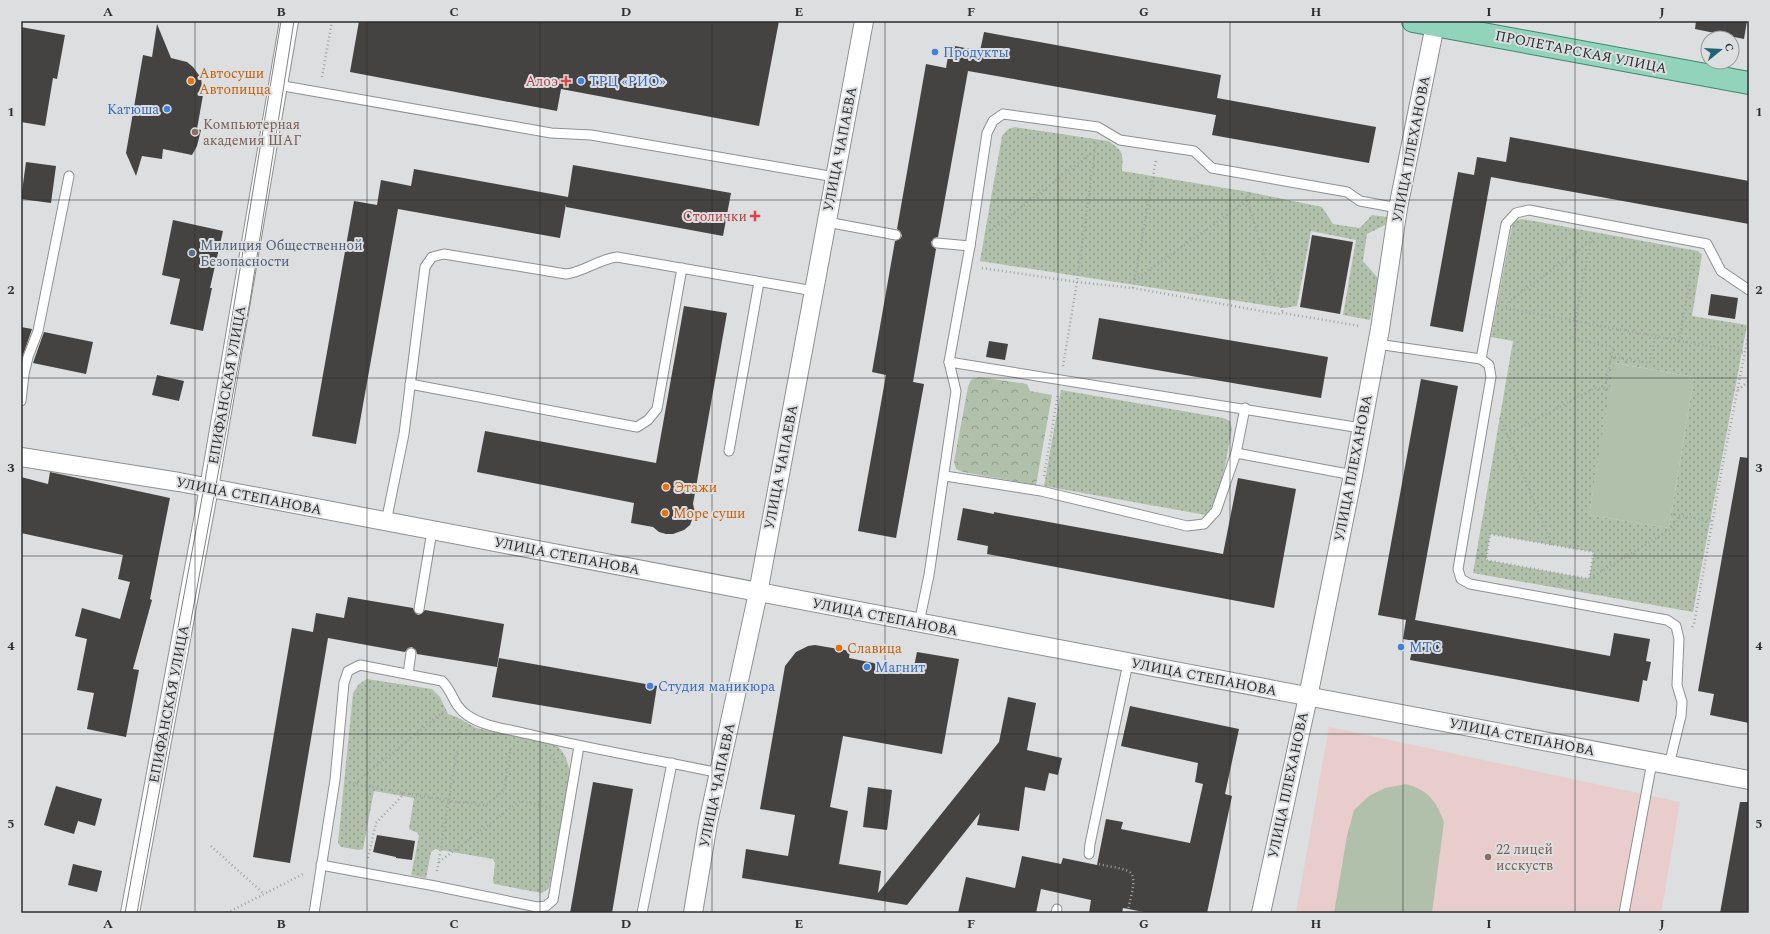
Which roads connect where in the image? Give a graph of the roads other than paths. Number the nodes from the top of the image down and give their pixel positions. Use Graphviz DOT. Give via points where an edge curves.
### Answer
graph roads {
  1 [pos="289,21"];
  2 [pos="864,21"];
  3 [pos="1413,21"];
  4 [pos="1436,23"];
  5 [pos="1749,83"];
  6 [pos="278,85"];
  7 [pos="68,176"];
  8 [pos="835,177"];
  9 [pos="1398,208"];
  10 [pos="827,222"];
  11 [pos="896,236"];
  12 [pos="937,243"];
  13 [pos="970,246"];
  14 [pos="682,268"];
  15 [pos="759,282"];
  16 [pos="1749,290"];
  17 [pos="814,291"];
  18 [pos="1379,336"];
  19 [pos="1481,359"];
  20 [pos="949,362"];
  21 [pos="410,384"];
  22 [pos="21,401"];
  23 [pos="1246,408"];
  24 [pos="1361,428"];
  25 [pos="729,451"];
  26 [pos="1236,454"];
  27 [pos="21,457"];
  28 [pos="1353,475"];
  29 [pos="945,476"];
  30 [pos="209,488"];
  31 [pos="386,522"];
  32 [pos="432,531"];
  33 [pos="758,593"];
  34 [pos="419,609"];
  35 [pos="919,623"];
  36 [pos="411,653"];
  37 [pos="1128,663"];
  38 [pos="408,674"];
  39 [pos="1308,697"];
  40 [pos="579,746"];
  41 [pos="672,763"];
  42 [pos="1660,764"];
  43 [pos="720,773"];
  44 [pos="1749,780"];
  45 [pos="1090,854"];
  46 [pos="321,865"];
  47 [pos="130,913"];
  48 [pos="314,913"];
  49 [pos="642,913"];
  50 [pos="693,913"];
  51 [pos="1261,913"];
  52 [pos="1624,913"];
  1 -- 6 [label="street, ЕПИФАНСКАЯ УЛИЦА"];
  2 -- 8 [label="street, УЛИЦА ЧАПАЕВА"];
  3 -- 4 [label="main road, ПРОЛЕТАРСКАЯ УЛИЦА"];
  4 -- 5 [label="main road, ПРОЛЕТАРСКАЯ УЛИЦА"];
  4 -- 9 [label="street, УЛИЦА ПЛЕХАНОВА"];
  6 -- 8 [label="lane" via="551,133 591,135"];
  6 -- 30 [label="street, ЕПИФАНСКАЯ УЛИЦА"];
  7 -- 22 [label="lane" via="38,331 24,374"];
  8 -- 10 [label="street, УЛИЦА ЧАПАЕВА"];
  9 -- 13 [label="lane" via="1360,201 1347,192 1212,168 1194,151 1120,140 1098,127 1003,114 993,121 987,133"];
  9 -- 18 [label="street, УЛИЦА ПЛЕХАНОВА"];
  10 -- 11 [label="lane"];
  10 -- 17 [label="street, УЛИЦА ЧАПАЕВА"];
  12 -- 13 [label="lane"];
  13 -- 20 [label="lane"];
  14 -- 15 [label="lane"];
  14 -- 21 [label="lane" via="617,256 606,258 576,273 566,274 444,254 432,257 425,267"];
  14 -- 21 [label="lane" via="657,409 637,428"];
  15 -- 17 [label="lane"];
  15 -- 25 [label="lane"];
  16 -- 19 [label="lane" via="1721,271 1707,244 1529,210 1516,213 1506,224"];
  17 -- 33 [label="street, УЛИЦА ЧАПАЕВА"];
  18 -- 19 [label="lane"];
  18 -- 24 [label="street, УЛИЦА ПЛЕХАНОВА"];
  19 -- 42 [label="lane" via="1489,365 1492,377 1458,569 1461,579 1470,584 1667,620 1676,626 1679,639 1677,685 1682,702 1681,716"];
  20 -- 23 [label="lane"];
  20 -- 29 [label="lane" via="956,391"];
  21 -- 31 [label="lane" via="404,434"];
  23 -- 24 [label="lane"];
  23 -- 26 [label="lane"];
  24 -- 28 [label="street, УЛИЦА ПЛЕХАНОВА"];
  26 -- 28 [label="lane"];
  26 -- 29 [label="lane" via="1216,511 1204,524 1187,526 1041,491"];
  27 -- 30 [label="street, УЛИЦА СТЕПАНОВА"];
  28 -- 39 [label="street, УЛИЦА ПЛЕХАНОВА"];
  29 -- 35 [label="lane"];
  30 -- 31 [label="street, УЛИЦА СТЕПАНОВА"];
  30 -- 47 [label="street, ЕПИФАНСКАЯ УЛИЦА"];
  31 -- 32 [label="street, УЛИЦА СТЕПАНОВА"];
  32 -- 33 [label="street, УЛИЦА СТЕПАНОВА"];
  32 -- 34 [label="lane"];
  33 -- 35 [label="street, УЛИЦА СТЕПАНОВА"];
  33 -- 43 [label="street, УЛИЦА ЧАПАЕВА"];
  35 -- 37 [label="street, УЛИЦА СТЕПАНОВА"];
  36 -- 38 [label="lane"];
  37 -- 39 [label="street, УЛИЦА СТЕПАНОВА"];
  37 -- 45 [label="lane"];
  38 -- 40 [label="lane" via="442,681 449,688 454,703 467,715 486,724"];
  38 -- 46 [label="lane" via="360,665 348,670 344,683 335,780"];
  39 -- 42 [label="street, УЛИЦА СТЕПАНОВА"];
  39 -- 51 [label="street, УЛИЦА ПЛЕХАНОВА"];
  40 -- 41 [label="lane"];
  40 -- 46 [label="lane" via="553,900 546,906 537,907"];
  41 -- 43 [label="lane"];
  41 -- 49 [label="lane"];
  42 -- 44 [label="street, УЛИЦА СТЕПАНОВА"];
  42 -- 52 [label="lane"];
  43 -- 50 [label="street, УЛИЦА ЧАПАЕВА" via="708,824"];
  46 -- 48 [label="lane"];
}
